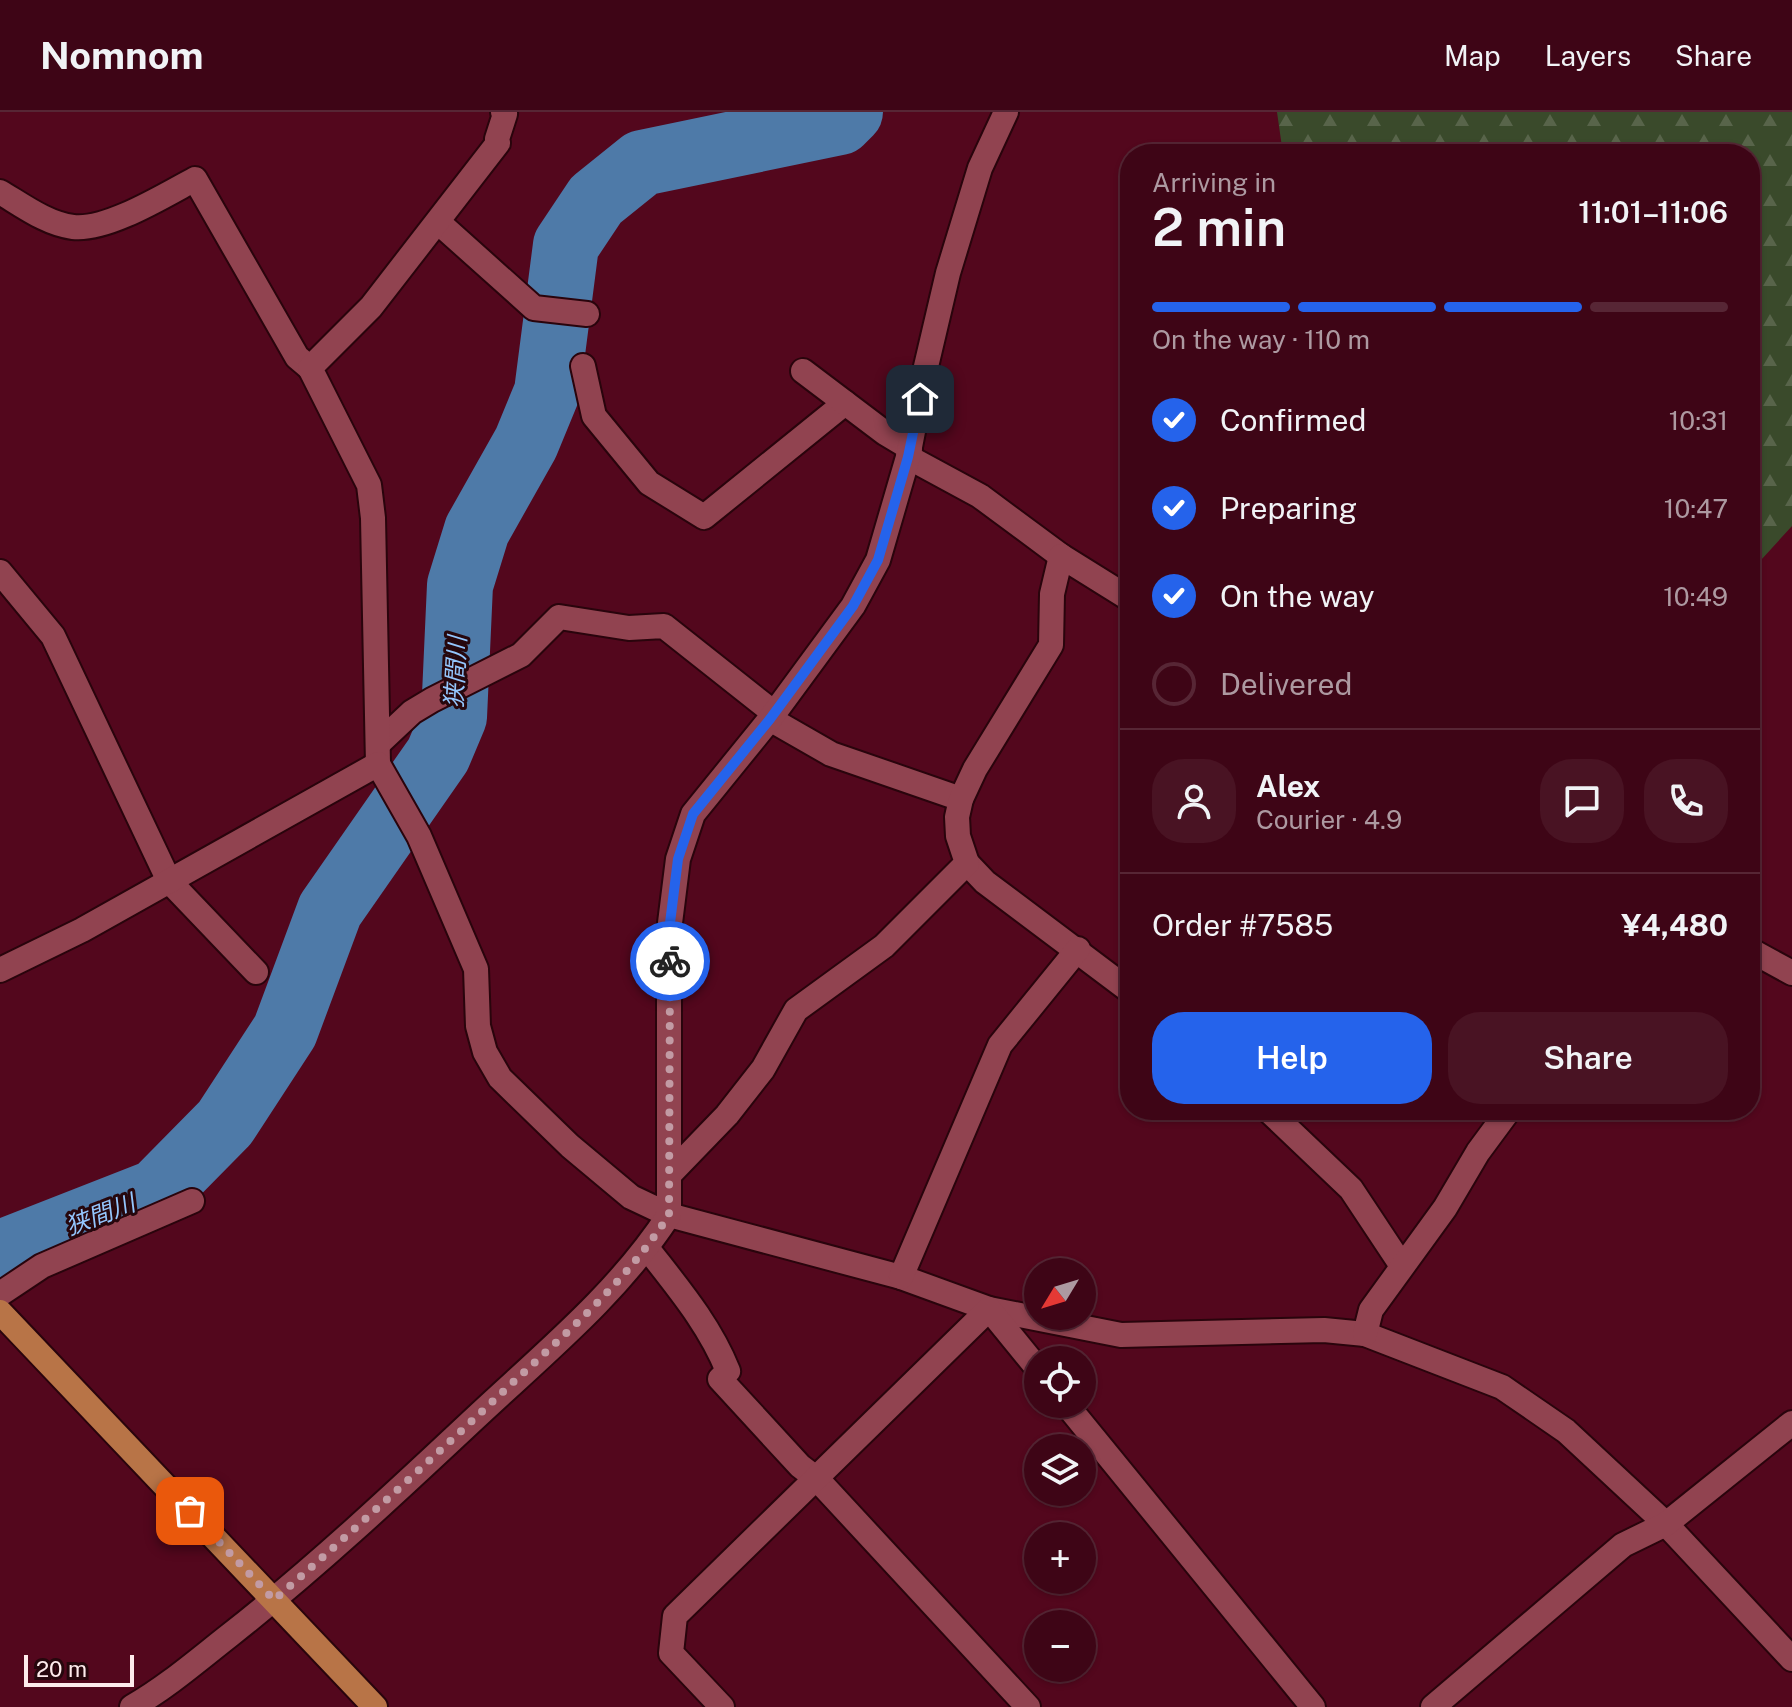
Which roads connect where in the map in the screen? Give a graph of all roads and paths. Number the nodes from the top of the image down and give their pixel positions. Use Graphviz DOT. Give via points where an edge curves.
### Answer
graph roads {
  1 [pos="503,112"];
  2 [pos="1006,112"];
  3 [pos="0,192"];
  4 [pos="438,222"];
  5 [pos="587,314"];
  6 [pos="583,366"];
  7 [pos="310,368"];
  8 [pos="803,371"];
  9 [pos="845,403"];
  10 [pos="909,453"];
  11 [pos="1061,556"];
  12 [pos="0,572"];
  13 [pos="1120,593"];
  14 [pos="772,716"];
  15 [pos="382,764"];
  16 [pos="961,799"];
  17 [pos="967,863"];
  18 [pos="169,881"];
  19 [pos="1078,949"];
  20 [pos="1760,955"];
  21 [pos="0,970"];
  22 [pos="256,972"];
  23 [pos="1792,973"];
  24 [pos="1120,983"];
  25 [pos="1279,1120"];
  26 [pos="1502,1120"];
  27 [pos="671,1173"];
  28 [pos="192,1201"];
  29 [pos="669,1215"];
  30 [pos="647,1248"];
  31 [pos="1402,1266"];
  32 [pos="901,1277"];
  33 [pos="0,1294"];
  34 [pos="989,1309"];
  35 [pos="0,1312"];
  36 [pos="1365,1334"];
  37 [pos="1024,1352"];
  38 [pos="1077,1418"];
  39 [pos="1792,1423"];
  40 [pos="817,1479"];
  41 [pos="1666,1524"];
  42 [pos="274,1600"];
  43 [pos="1792,1659"];
  44 [pos="132,1707"];
  45 [pos="375,1707"];
  46 [pos="722,1707"];
  47 [pos="1028,1707"];
  48 [pos="1313,1707"];
  49 [pos="1433,1707"];
  1 -- 4 [label="street" via="498,143"];
  2 -- 10 [label="street" via="980,168 948,273"];
  3 -- 7 [label="street" via="47,219 75,228 139,209 195,179 297,357"];
  4 -- 5 [label="street" via="534,308"];
  4 -- 7 [label="street" via="371,307"];
  6 -- 9 [label="street" via="594,416 649,483 704,517"];
  7 -- 15 [label="street" via="369,485"];
  8 -- 9 [label="street"];
  9 -- 10 [label="street"];
  10 -- 11 [label="street" via="980,496"];
  10 -- 14 [label="street" via="878,560 853,606"];
  11 -- 13 [label="street"];
  11 -- 16 [label="street" via="1052,594 1051,645"];
  12 -- 18 [label="street" via="53,636"];
  14 -- 15 [label="street" via="664,626 629,628 559,617 521,655 412,712"];
  14 -- 16 [label="street" via="831,754"];
  14 -- 27 [label="street" via="693,814 678,859 669,931"];
  15 -- 18 [label="street"];
  15 -- 29 [label="street" via="476,969 478,1026 500,1078 631,1197"];
  16 -- 17 [label="street" via="958,836"];
  17 -- 19 [label="street"];
  17 -- 27 [label="street" via="884,946 796,1010 763,1069"];
  18 -- 21 [label="street"];
  18 -- 22 [label="street"];
  19 -- 24 [label="street"];
  19 -- 32 [label="street" via="1000,1045"];
  20 -- 23 [label="street"];
  25 -- 31 [label="street" via="1351,1189"];
  26 -- 31 [label="street"];
  27 -- 29 [label="street"];
  28 -- 33 [label="street" via="42,1266"];
  29 -- 30 [label="street"];
  29 -- 32 [label="street"];
  30 -- 40 [label="street" via="717,1346 728,1371 720,1379"];
  30 -- 42 [label="street" via="571,1328"];
  31 -- 36 [label="street" via="1371,1310"];
  32 -- 34 [label="street"];
  34 -- 36 [label="street" via="1121,1335 1309,1330"];
  34 -- 37 [label="street"];
  34 -- 40 [label="street"];
  35 -- 42 [label="main road"];
  36 -- 41 [label="street" via="1502,1387 1566,1431"];
  38 -- 48 [label="street"];
  39 -- 41 [label="street"];
  40 -- 46 [label="street" via="675,1616 671,1653"];
  40 -- 47 [label="street"];
  41 -- 43 [label="street"];
  41 -- 49 [label="street" via="1623,1545"];
  42 -- 44 [label="street"];
  42 -- 45 [label="main road"];
}
